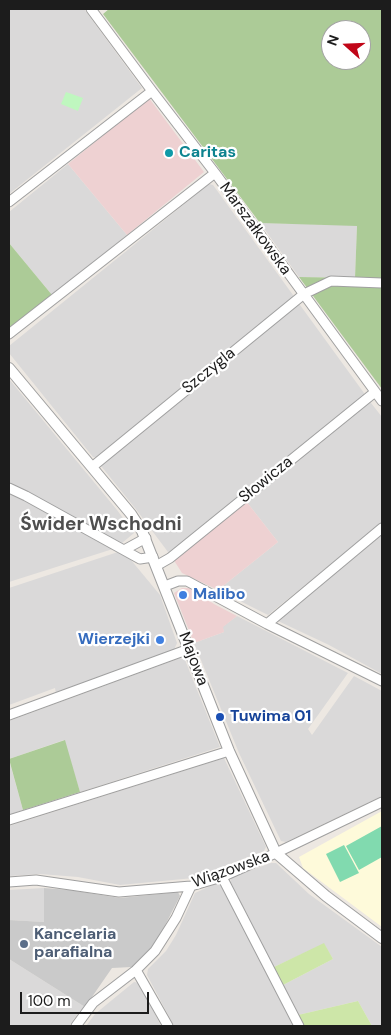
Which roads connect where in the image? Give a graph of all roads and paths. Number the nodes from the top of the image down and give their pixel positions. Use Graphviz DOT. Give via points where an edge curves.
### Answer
graph roads {
  1 [pos="92,9"];
  2 [pos="152,91"];
  3 [pos="215,173"];
  4 [pos="9,202"];
  5 [pos="382,283"];
  6 [pos="304,294"];
  7 [pos="9,334"];
  8 [pos="9,368"];
  9 [pos="375,392"];
  10 [pos="382,401"];
  11 [pos="92,467"];
  12 [pos="9,488"];
  13 [pos="382,528"];
  14 [pos="146,538"];
  15 [pos="124,550"];
  16 [pos="154,561"];
  17 [pos="164,586"];
  18 [pos="267,624"];
  19 [pos="189,649"];
  20 [pos="382,681"];
  21 [pos="9,715"];
  22 [pos="229,751"];
  23 [pos="382,802"];
  24 [pos="9,820"];
  25 [pos="276,853"];
  26 [pos="222,877"];
  27 [pos="9,882"];
  28 [pos="191,886"];
  29 [pos="382,938"];
  30 [pos="136,970"];
  31 [pos="76,1026"];
  32 [pos="168,1026"];
  33 [pos="299,1026"];
  1 -- 2 [label="street, Marszałkowska"];
  2 -- 3 [label="street, Marszałkowska"];
  2 -- 4 [label="street"];
  3 -- 6 [label="street, Marszałkowska"];
  3 -- 7 [label="street"];
  5 -- 6 [label="street, Szczygla" via="331,281"];
  6 -- 9 [label="street, Marszałkowska"];
  6 -- 11 [label="street, Szczygla"];
  8 -- 11 [label="street, Majowa"];
  9 -- 10 [label="street, Marszałkowska"];
  9 -- 16 [label="street, Słowicza" via="170,558"];
  11 -- 14 [label="street, Majowa" via="131,514"];
  12 -- 15 [label="street"];
  13 -- 18 [label="street"];
  14 -- 15 [label="street"];
  14 -- 16 [label="street, Majowa"];
  15 -- 16 [label="street" via="140,559"];
  16 -- 17 [label="street, Majowa"];
  17 -- 18 [label="street" via="178,581 187,582"];
  17 -- 19 [label="street, Majowa"];
  18 -- 20 [label="street"];
  19 -- 21 [label="street"];
  19 -- 22 [label="street, Majowa"];
  22 -- 24 [label="street"];
  22 -- 25 [label="street, Majowa"];
  23 -- 25 [label="street, Wiązowska"];
  25 -- 26 [label="street, Wiązowska"];
  25 -- 29 [label="street, Majowa"];
  26 -- 28 [label="street, Wiązowska"];
  26 -- 33 [label="street"];
  27 -- 28 [label="street, Wiązowska" via="36,880 119,892"];
  28 -- 30 [label="street" via="166,936"];
  30 -- 31 [label="street" via="98,999"];
  30 -- 32 [label="street"];
}
